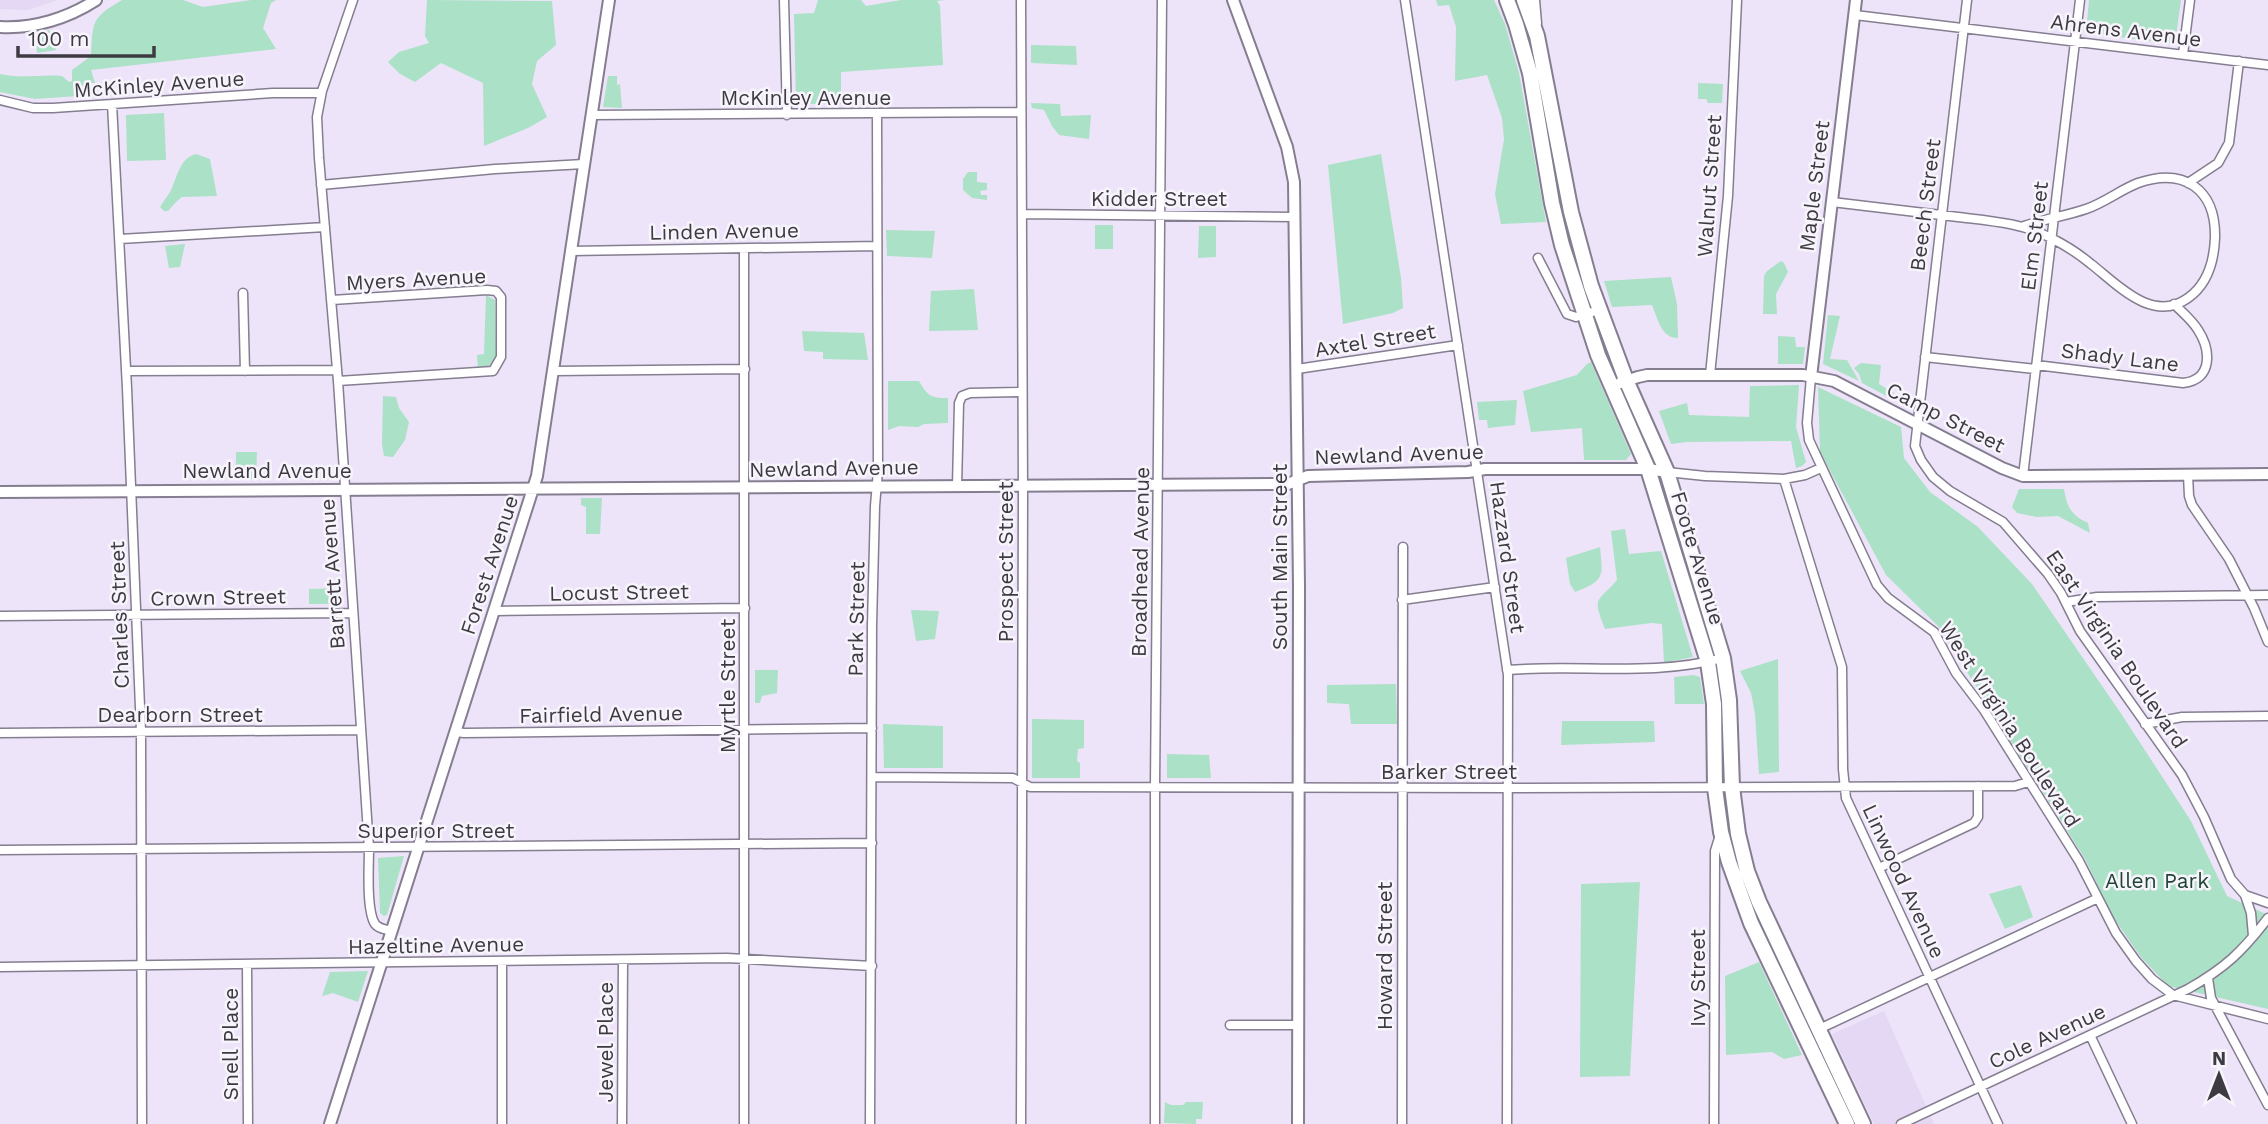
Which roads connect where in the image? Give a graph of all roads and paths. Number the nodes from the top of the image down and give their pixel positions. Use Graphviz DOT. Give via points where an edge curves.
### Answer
graph roads {
  1 [pos="96,0"];
  2 [pos="353,0"];
  3 [pos="609,0"];
  4 [pos="784,0"];
  5 [pos="1021,0"];
  6 [pos="1162,0"];
  7 [pos="1405,0"];
  8 [pos="1507,0"];
  9 [pos="1524,0"];
  10 [pos="1535,0"];
  11 [pos="1737,0"];
  12 [pos="1856,0"];
  13 [pos="1967,0"];
  14 [pos="2080,0"];
  15 [pos="2190,0"];
  16 [pos="1237,1"];
  17 [pos="1855,15"];
  18 [pos="0,27"];
  19 [pos="1964,28"];
  20 [pos="1537,36"];
  21 [pos="2075,42"];
  22 [pos="2183,54"];
  23 [pos="2239,61"];
  24 [pos="2268,65"];
  25 [pos="321,93"];
  26 [pos="0,100"];
  27 [pos="112,104"];
  28 [pos="1021,112"];
  29 [pos="877,114"];
  30 [pos="787,115"];
  31 [pos="592,116"];
  32 [pos="584,164"];
  33 [pos="2188,183"];
  34 [pos="321,185"];
  35 [pos="1832,202"];
  36 [pos="1022,215"];
  37 [pos="1942,215"];
  38 [pos="1159,216"];
  39 [pos="1296,217"];
  40 [pos="2054,218"];
  41 [pos="2024,226"];
  42 [pos="325,227"];
  43 [pos="2051,238"];
  44 [pos="120,239"];
  45 [pos="877,246"];
  46 [pos="744,249"];
  47 [pos="571,251"];
  48 [pos="1538,258"];
  49 [pos="243,293"];
  50 [pos="332,300"];
  51 [pos="2174,304"];
  52 [pos="1599,310"];
  53 [pos="1584,315"];
  54 [pos="1458,345"];
  55 [pos="1925,357"];
  56 [pos="2036,367"];
  57 [pos="745,369"];
  58 [pos="1297,369"];
  59 [pos="337,370"];
  60 [pos="127,371"];
  61 [pos="244,371"];
  62 [pos="554,371"];
  63 [pos="1710,375"];
  64 [pos="1811,377"];
  65 [pos="1626,380"];
  66 [pos="338,381"];
  67 [pos="1612,388"];
  68 [pos="1022,392"];
  69 [pos="1917,424"];
  70 [pos="1821,468"];
  71 [pos="1648,469"];
  72 [pos="1478,470"];
  73 [pos="1667,472"];
  74 [pos="2268,474"];
  75 [pos="2188,475"];
  76 [pos="2023,476"];
  77 [pos="1299,479"];
  78 [pos="1784,479"];
  79 [pos="1158,484"];
  80 [pos="876,486"];
  81 [pos="957,486"];
  82 [pos="1023,486"];
  83 [pos="745,488"];
  84 [pos="344,489"];
  85 [pos="534,489"];
  86 [pos="132,491"];
  87 [pos="0,492"];
  88 [pos="1403,547"];
  89 [pos="1495,587"];
  90 [pos="2248,595"];
  91 [pos="2268,595"];
  92 [pos="1402,600"];
  93 [pos="2066,602"];
  94 [pos="745,608"];
  95 [pos="494,611"];
  96 [pos="352,613"];
  97 [pos="136,615"];
  98 [pos="0,616"];
  99 [pos="2268,642"];
  100 [pos="1723,658"];
  101 [pos="1708,662"];
  102 [pos="1507,670"];
  103 [pos="2268,716"];
  104 [pos="2145,724"];
  105 [pos="872,728"];
  106 [pos="745,729"];
  107 [pos="360,730"];
  108 [pos="141,732"];
  109 [pos="456,732"];
  110 [pos="0,733"];
  111 [pos="873,777"];
  112 [pos="1022,782"];
  113 [pos="2028,782"];
  114 [pos="1155,786"];
  115 [pos="1978,786"];
  116 [pos="1298,787"];
  117 [pos="1732,787"];
  118 [pos="1844,787"];
  119 [pos="1402,788"];
  120 [pos="1507,788"];
  121 [pos="1715,788"];
  122 [pos="1721,832"];
  123 [pos="744,844"];
  124 [pos="872,844"];
  125 [pos="141,848"];
  126 [pos="369,848"];
  127 [pos="418,848"];
  128 [pos="0,850"];
  129 [pos="1879,868"];
  130 [pos="2245,895"];
  131 [pos="2098,898"];
  132 [pos="2268,903"];
  133 [pos="2268,918"];
  134 [pos="391,931"];
  135 [pos="2252,939"];
  136 [pos="744,959"];
  137 [pos="623,960"];
  138 [pos="502,962"];
  139 [pos="380,963"];
  140 [pos="247,964"];
  141 [pos="142,965"];
  142 [pos="872,966"];
  143 [pos="0,967"];
  144 [pos="1929,976"];
  145 [pos="2208,978"];
  146 [pos="2173,995"];
  147 [pos="2215,1007"];
  148 [pos="2268,1019"];
  149 [pos="1230,1025"];
  150 [pos="1298,1025"];
  151 [pos="1819,1029"];
  152 [pos="1804,1035"];
  153 [pos="2090,1035"];
  154 [pos="1980,1087"];
  155 [pos="2268,1105"];
  156 [pos="142,1124"];
  157 [pos="248,1124"];
  158 [pos="330,1124"];
  159 [pos="502,1124"];
  160 [pos="622,1124"];
  161 [pos="744,1124"];
  162 [pos="870,1124"];
  163 [pos="1021,1124"];
  164 [pos="1155,1124"];
  165 [pos="1298,1124"];
  166 [pos="1402,1124"];
  167 [pos="1507,1124"];
  168 [pos="1714,1124"];
  169 [pos="1847,1124"];
  170 [pos="1863,1124"];
  171 [pos="1901,1124"];
  172 [pos="1998,1124"];
  173 [pos="2132,1124"];
  1 -- 18 [label="street" via="36,24"];
  2 -- 25 [label="street, Barrett Avenue"];
  3 -- 31 [label="street, Forest Avenue"];
  4 -- 30 [label="street"];
  5 -- 28 [label="street, Prospect Street"];
  6 -- 38 [label="street, Broadhead Avenue"];
  7 -- 54 [label="street, Hazzard Street"];
  8 -- 53 [label="highway, Foote Avenue" via="1530,73 1557,224"];
  9 -- 20 [label="highway, Foote Avenue"];
  10 -- 20 [label="street, Foote Avenue"];
  11 -- 63 [label="street, Walnut Street" via="1728,196"];
  12 -- 17 [label="street, Maple Street"];
  13 -- 19 [label="street, Beech Street"];
  14 -- 21 [label="street, Elm Street"];
  15 -- 22 [label="street"];
  16 -- 39 [label="street, South Main Street" via="1290,159"];
  17 -- 19 [label="street, Ahrens Avenue"];
  17 -- 35 [label="street, Maple Street"];
  19 -- 21 [label="street, Ahrens Avenue"];
  19 -- 37 [label="street, Beech Street"];
  20 -- 52 [label="highway, Foote Avenue" via="1571,212"];
  21 -- 22 [label="street, Ahrens Avenue"];
  21 -- 40 [label="street, Elm Street"];
  22 -- 23 [label="street, Ahrens Avenue"];
  23 -- 24 [label="street, Ahrens Avenue"];
  23 -- 33 [label="street" via="2229,143 2218,163"];
  25 -- 27 [label="street, McKinley Avenue"];
  25 -- 34 [label="street, Barrett Avenue" via="317,117"];
  26 -- 27 [label="street, McKinley Avenue" via="43,108"];
  27 -- 44 [label="street, Charles Street"];
  28 -- 29 [label="street, McKinley Avenue"];
  28 -- 36 [label="street, Prospect Street"];
  29 -- 30 [label="street, McKinley Avenue"];
  29 -- 45 [label="street, Park Street"];
  30 -- 31 [label="street, McKinley Avenue"];
  31 -- 32 [label="street, Forest Avenue"];
  32 -- 34 [label="street"];
  32 -- 47 [label="street, Forest Avenue"];
  33 -- 40 [label="street" via="2148,180 2088,209"];
  33 -- 51 [label="street" via="2198,187 2208,202 2214,245 2210,270 2200,288"];
  34 -- 42 [label="street, Barrett Avenue"];
  35 -- 37 [label="street"];
  35 -- 64 [label="street, Maple Street"];
  36 -- 38 [label="street, Kidder Street"];
  36 -- 68 [label="street, Prospect Street"];
  37 -- 41 [label="street"];
  37 -- 55 [label="street, Beech Street"];
  38 -- 39 [label="street, Kidder Street"];
  38 -- 79 [label="street, Broadhead Avenue"];
  39 -- 58 [label="street, South Main Street"];
  40 -- 41 [label="street"];
  40 -- 43 [label="street, Elm Street"];
  41 -- 43 [label="street"];
  42 -- 44 [label="street"];
  42 -- 50 [label="street, Barrett Avenue"];
  43 -- 51 [label="street" via="2140,301"];
  43 -- 56 [label="street, Elm Street"];
  44 -- 60 [label="street, Charles Street"];
  45 -- 46 [label="street, Linden Avenue"];
  45 -- 80 [label="street, Park Street"];
  46 -- 47 [label="street, Linden Avenue"];
  46 -- 57 [label="street, Myrtle Street"];
  47 -- 62 [label="street, Forest Avenue"];
  48 -- 53 [label="street" via="1567,314"];
  49 -- 61 [label="street"];
  50 -- 59 [label="street, Barrett Avenue"];
  50 -- 66 [label="street, Myers Avenue" via="496,291 502,301 501,357 488,372"];
  51 -- 56 [label="street, Shady Lane" via="2197,327 2205,347 2206,366 2193,381"];
  52 -- 53 [label="street"];
  52 -- 65 [label="highway, Foote Avenue"];
  53 -- 67 [label="highway, Foote Avenue"];
  54 -- 58 [label="street, Axtel Street"];
  54 -- 72 [label="street, Hazzard Street"];
  55 -- 56 [label="street, Shady Lane"];
  55 -- 69 [label="street, Beech Street"];
  56 -- 76 [label="street, Elm Street"];
  57 -- 62 [label="street"];
  57 -- 83 [label="street, Myrtle Street"];
  58 -- 77 [label="street, South Main Street"];
  59 -- 61 [label="street"];
  59 -- 66 [label="street, Barrett Avenue"];
  60 -- 61 [label="street"];
  60 -- 86 [label="street, Charles Street"];
  62 -- 85 [label="street, Forest Avenue"];
  63 -- 64 [label="street, Camp Street"];
  63 -- 65 [label="street, Camp Street" via="1647,375"];
  64 -- 69 [label="street, Camp Street" via="1834,382"];
  64 -- 70 [label="street, West Virginia Boulevard" via="1807,429"];
  65 -- 67 [label="street, Camp Street"];
  65 -- 73 [label="highway, Foote Avenue"];
  66 -- 84 [label="street, Barrett Avenue"];
  67 -- 71 [label="highway, Foote Avenue"];
  68 -- 81 [label="street" via="962,397"];
  68 -- 82 [label="street, Prospect Street"];
  69 -- 76 [label="street, Camp Street"];
  69 -- 93 [label="street, East Virginia Boulevard" via="1916,446 1933,477 2003,522"];
  70 -- 78 [label="street"];
  70 -- 113 [label="street, West Virginia Boulevard" via="1877,585 1934,632 1955,673 1984,710"];
  71 -- 72 [label="street, Newland Avenue"];
  71 -- 73 [label="street, Newland Avenue"];
  71 -- 101 [label="highway, Foote Avenue"];
  72 -- 77 [label="street, Newland Avenue"];
  72 -- 89 [label="street, Hazzard Street"];
  73 -- 78 [label="street"];
  73 -- 100 [label="highway, Foote Avenue"];
  74 -- 75 [label="street, Camp Street"];
  75 -- 76 [label="street, Camp Street"];
  75 -- 90 [label="street" via="2192,505"];
  77 -- 79 [label="street, Newland Avenue" via="1287,484"];
  77 -- 116 [label="street, South Main Street"];
  78 -- 118 [label="street, Linwood Avenue" via="1842,667"];
  79 -- 82 [label="street, Newland Avenue"];
  79 -- 114 [label="street, Broadhead Avenue"];
  80 -- 81 [label="street, Newland Avenue"];
  80 -- 83 [label="street, Newland Avenue"];
  80 -- 105 [label="street, Park Street"];
  81 -- 82 [label="street, Newland Avenue"];
  82 -- 112 [label="street, Prospect Street"];
  83 -- 85 [label="street, Newland Avenue"];
  83 -- 94 [label="street, Myrtle Street"];
  84 -- 85 [label="street, Newland Avenue"];
  84 -- 86 [label="street, Newland Avenue"];
  84 -- 96 [label="street, Barrett Avenue"];
  85 -- 95 [label="street, Forest Avenue"];
  86 -- 87 [label="street, Newland Avenue"];
  86 -- 97 [label="street, Charles Street"];
  88 -- 92 [label="street, Howard Street"];
  89 -- 92 [label="street"];
  89 -- 102 [label="street, Hazzard Street"];
  90 -- 91 [label="street"];
  90 -- 93 [label="street" via="2097,597"];
  90 -- 99 [label="street"];
  92 -- 119 [label="street, Howard Street"];
  93 -- 104 [label="street, East Virginia Boulevard" via="2080,631"];
  94 -- 95 [label="street, Locust Street"];
  94 -- 106 [label="street, Myrtle Street"];
  95 -- 109 [label="street, Forest Avenue"];
  96 -- 97 [label="street, Crown Street"];
  96 -- 107 [label="street, Barrett Avenue"];
  97 -- 98 [label="street, Crown Street"];
  97 -- 108 [label="street, Charles Street"];
  100 -- 101 [label="street"];
  100 -- 117 [label="highway, Foote Avenue"];
  101 -- 102 [label="street" via="1665,669"];
  101 -- 121 [label="highway, Foote Avenue" via="1714,704"];
  102 -- 120 [label="street, Hazzard Street"];
  103 -- 104 [label="street" via="2182,717"];
  104 -- 130 [label="street, East Virginia Boulevard" via="2182,775 2231,879"];
  105 -- 106 [label="street, Fairfield Avenue"];
  105 -- 111 [label="street, Park Street"];
  106 -- 109 [label="street, Fairfield Avenue"];
  106 -- 123 [label="street, Myrtle Street"];
  107 -- 108 [label="street, Dearborn Street"];
  107 -- 126 [label="street, Barrett Avenue"];
  108 -- 110 [label="street, Dearborn Street"];
  108 -- 125 [label="street, Charles Street"];
  109 -- 127 [label="street, Forest Avenue"];
  111 -- 112 [label="street, Barker Street" via="1013,778"];
  111 -- 124 [label="street, Park Street"];
  112 -- 114 [label="street, Barker Street" via="1030,787"];
  112 -- 163 [label="street, Prospect Street"];
  113 -- 115 [label="street, Barker Street"];
  113 -- 131 [label="street, West Virginia Boulevard"];
  114 -- 116 [label="street, Barker Street"];
  114 -- 164 [label="street, Broadhead Avenue"];
  115 -- 118 [label="street, Barker Street"];
  115 -- 129 [label="street" via="1978,817 1973,823"];
  116 -- 119 [label="street, Barker Street"];
  116 -- 150 [label="street, South Main Street"];
  117 -- 118 [label="street, Barker Street"];
  117 -- 121 [label="street, Barker Street"];
  117 -- 151 [label="highway, Foote Avenue" via="1747,871"];
  118 -- 129 [label="street, Linwood Avenue"];
  119 -- 120 [label="street, Barker Street"];
  119 -- 166 [label="street, Howard Street"];
  120 -- 121 [label="street, Barker Street"];
  120 -- 167 [label="street, Hazzard Street"];
  121 -- 122 [label="highway, Foote Avenue"];
  122 -- 152 [label="highway, Foote Avenue" via="1747,913"];
  122 -- 168 [label="street, Ivy Street" via="1715,851"];
  123 -- 124 [label="street, Superior Street"];
  123 -- 127 [label="street, Superior Street"];
  123 -- 136 [label="street, Myrtle Street"];
  124 -- 142 [label="street, Park Street"];
  125 -- 126 [label="street, Superior Street"];
  125 -- 128 [label="street, Superior Street"];
  125 -- 141 [label="street, Charles Street"];
  126 -- 127 [label="street, Superior Street"];
  126 -- 134 [label="street, Barrett Avenue" via="371,913 380,928"];
  127 -- 134 [label="street, Forest Avenue"];
  129 -- 144 [label="street, Linwood Avenue"];
  130 -- 132 [label="street"];
  130 -- 135 [label="street"];
  131 -- 144 [label="street"];
  131 -- 146 [label="street, West Virginia Boulevard" via="2136,961"];
  133 -- 135 [label="street, Cole Avenue"];
  134 -- 139 [label="street, Forest Avenue"];
  135 -- 145 [label="street, Cole Avenue"];
  136 -- 137 [label="street, Hazeltine Avenue"];
  136 -- 142 [label="street, Hazeltine Avenue"];
  136 -- 161 [label="street, Myrtle Street"];
  137 -- 138 [label="street, Hazeltine Avenue"];
  137 -- 160 [label="street, Jewel Place"];
  138 -- 139 [label="street, Hazeltine Avenue"];
  138 -- 159 [label="street"];
  139 -- 140 [label="street, Hazeltine Avenue"];
  139 -- 158 [label="street, Forest Avenue"];
  140 -- 141 [label="street, Hazeltine Avenue"];
  140 -- 157 [label="street, Snell Place"];
  141 -- 143 [label="street, Hazeltine Avenue"];
  141 -- 156 [label="street, Charles Street"];
  142 -- 162 [label="street, Park Street"];
  144 -- 151 [label="street"];
  144 -- 154 [label="street, Linwood Avenue"];
  145 -- 146 [label="street, Cole Avenue"];
  145 -- 147 [label="street"];
  146 -- 147 [label="street, West Virginia Boulevard"];
  146 -- 153 [label="street, Cole Avenue"];
  147 -- 148 [label="street, West Virginia Boulevard"];
  147 -- 155 [label="street"];
  149 -- 150 [label="street"];
  150 -- 165 [label="street, South Main Street"];
  151 -- 152 [label="street"];
  151 -- 170 [label="highway, Foote Avenue"];
  152 -- 169 [label="highway, Foote Avenue"];
  153 -- 154 [label="street, Cole Avenue"];
  153 -- 173 [label="street"];
  154 -- 171 [label="street, Cole Avenue"];
  154 -- 172 [label="street, Linwood Avenue"];
}
